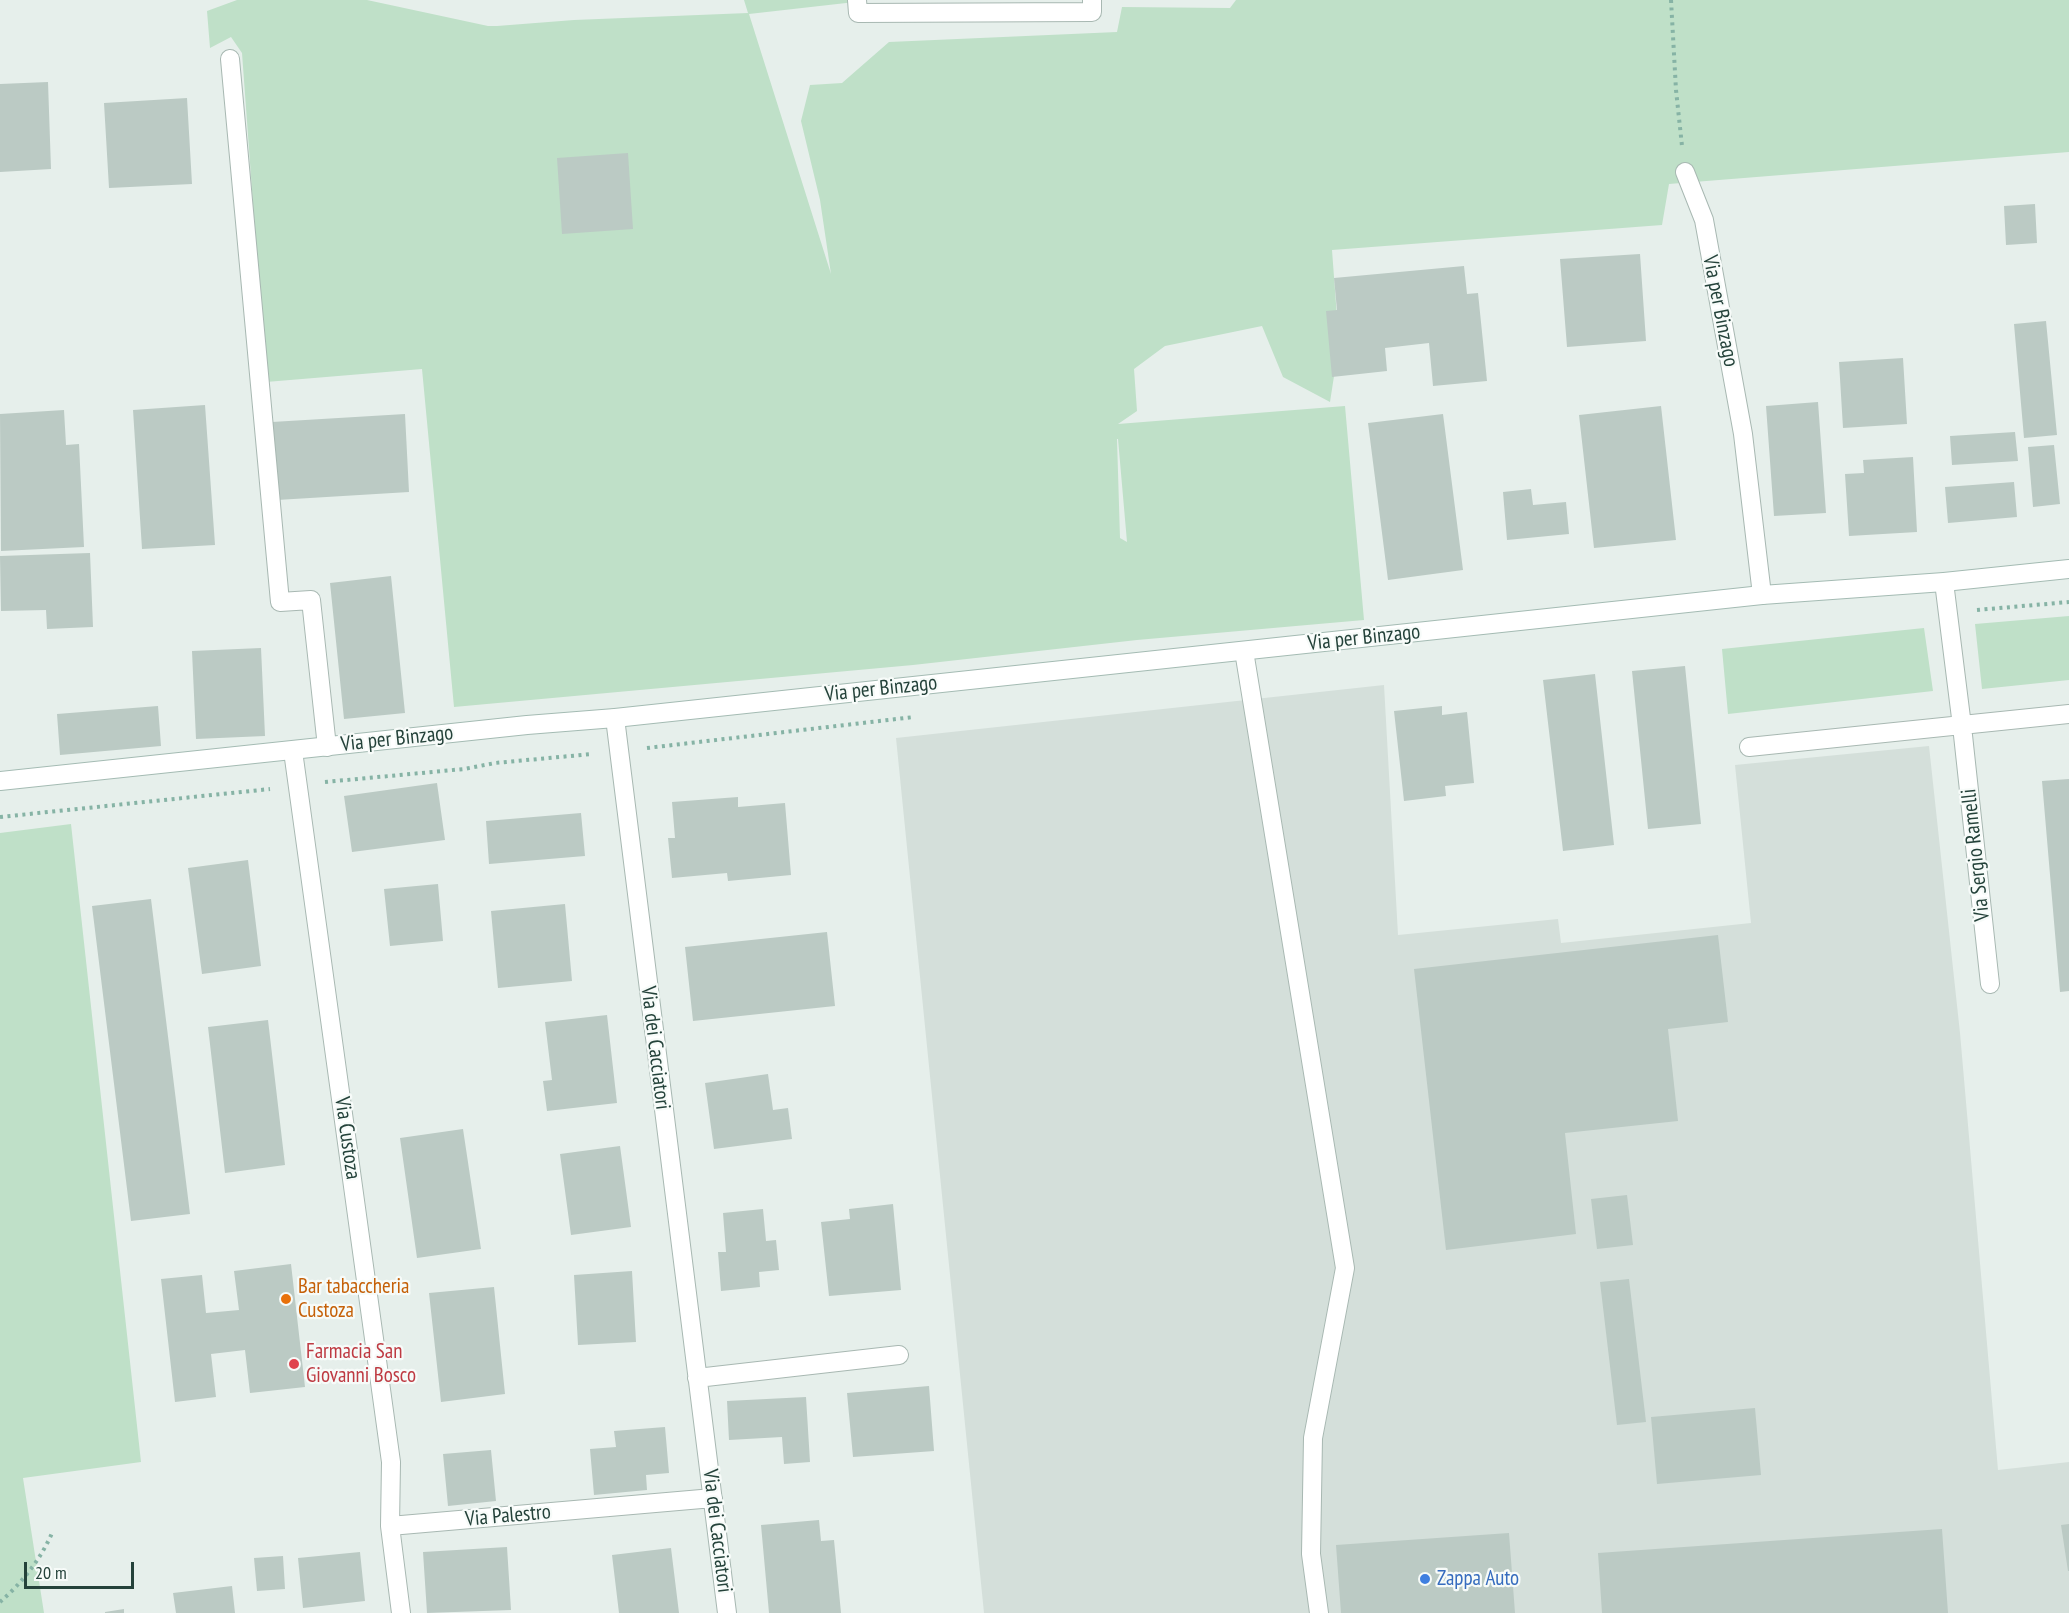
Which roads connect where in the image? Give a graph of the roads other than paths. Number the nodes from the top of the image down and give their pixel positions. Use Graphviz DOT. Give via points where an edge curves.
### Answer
graph roads {
  1 [pos="1092,0"];
  2 [pos="858,7"];
  3 [pos="230,59"];
  4 [pos="1685,172"];
  5 [pos="2069,569"];
  6 [pos="1944,582"];
  7 [pos="1762,595"];
  8 [pos="1244,651"];
  9 [pos="2069,714"];
  10 [pos="615,718"];
  11 [pos="1962,726"];
  12 [pos="327,747"];
  13 [pos="1749,747"];
  14 [pos="293,751"];
  15 [pos="0,781"];
  16 [pos="1990,984"];
  17 [pos="899,1355"];
  18 [pos="697,1378"];
  19 [pos="713,1498"];
  20 [pos="390,1526"];
  21 [pos="401,1613"];
  22 [pos="727,1613"];
  23 [pos="1319,1613"];
  1 -- 2 [label="street" via="1092,12"];
  3 -- 12 [label="street" via="280,602 311,600"];
  4 -- 7 [label="street, Via per Binzago" via="1704,220 1743,435"];
  5 -- 6 [label="street, Via per Binzago"];
  6 -- 7 [label="street, Via per Binzago"];
  6 -- 11 [label="street, Via Sergio Ramelli"];
  7 -- 8 [label="street, Via per Binzago"];
  8 -- 10 [label="street, Via per Binzago"];
  8 -- 23 [label="street" via="1345,1268 1313,1438 1311,1554"];
  9 -- 11 [label="street"];
  10 -- 12 [label="street, Via per Binzago"];
  10 -- 18 [label="street, Via dei Cacciatori"];
  11 -- 13 [label="street"];
  11 -- 16 [label="street, Via Sergio Ramelli"];
  12 -- 14 [label="street, Via per Binzago"];
  14 -- 15 [label="street, Via per Binzago"];
  14 -- 20 [label="street, Via Custoza" via="392,1462"];
  17 -- 18 [label="street"];
  18 -- 19 [label="street, Via dei Cacciatori"];
  19 -- 20 [label="street, Via Palestro"];
  19 -- 22 [label="street, Via dei Cacciatori"];
  20 -- 21 [label="street"];
}
